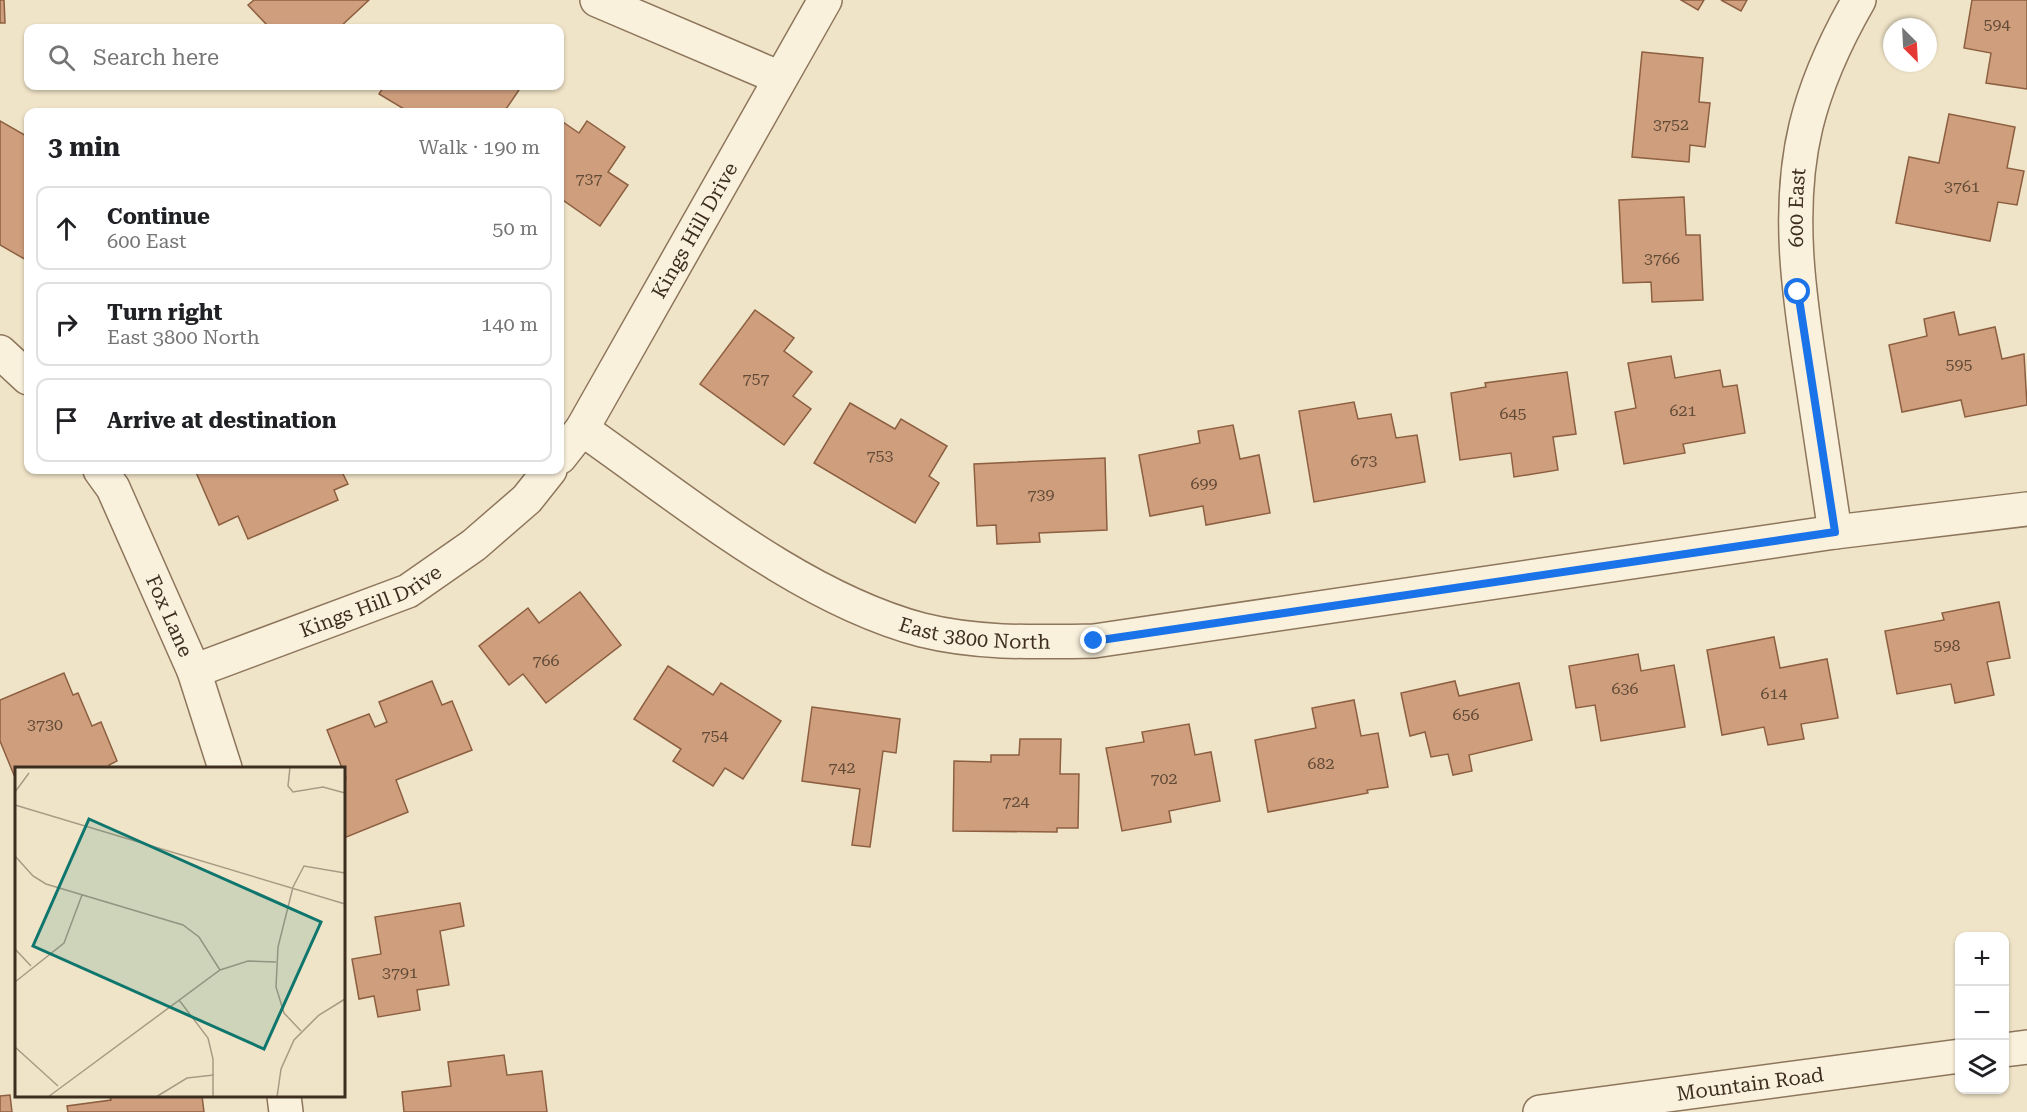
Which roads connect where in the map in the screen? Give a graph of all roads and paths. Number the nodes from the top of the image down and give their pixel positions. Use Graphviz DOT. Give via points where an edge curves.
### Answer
graph roads {
  1 [pos="597,0"];
  2 [pos="825,0"];
  3 [pos="1859,0"];
  4 [pos="780,78"];
  5 [pos="0,352"];
  6 [pos="24,374"];
  7 [pos="582,429"];
  8 [pos="564,452"];
  9 [pos="103,474"];
  10 [pos="547,474"];
  11 [pos="2027,509"];
  12 [pos="1835,532"];
  13 [pos="194,670"];
  14 [pos="225,767"];
  15 [pos="2027,1047"];
  16 [pos="2009,1049"];
  17 [pos="1955,1057"];
  18 [pos="284,1097"];
  19 [pos="286,1112"];
  20 [pos="1540,1112"];
  1 -- 4 [label="street"];
  2 -- 4 [label="street, Kings Hill Drive"];
  3 -- 12 [label="street, 600 East" via="1819,82 1798,178 1798,292"];
  4 -- 7 [label="street, Kings Hill Drive"];
  5 -- 6 [label="street"];
  7 -- 8 [label="street, Kings Hill Drive"];
  7 -- 12 [label="street, East 3800 North" via="772,561 843,601 921,630 994,642 1094,641"];
  9 -- 13 [label="street, Fox Lane" via="113,488"];
  10 -- 13 [label="street, Kings Hill Drive" via="527,498 474,545 408,591"];
  11 -- 12 [label="street, East 3800 North"];
  13 -- 14 [label="street, Fox Lane"];
  15 -- 16 [label="street"];
  17 -- 20 [label="street, Mountain Road"];
  18 -- 19 [label="street"];
}
